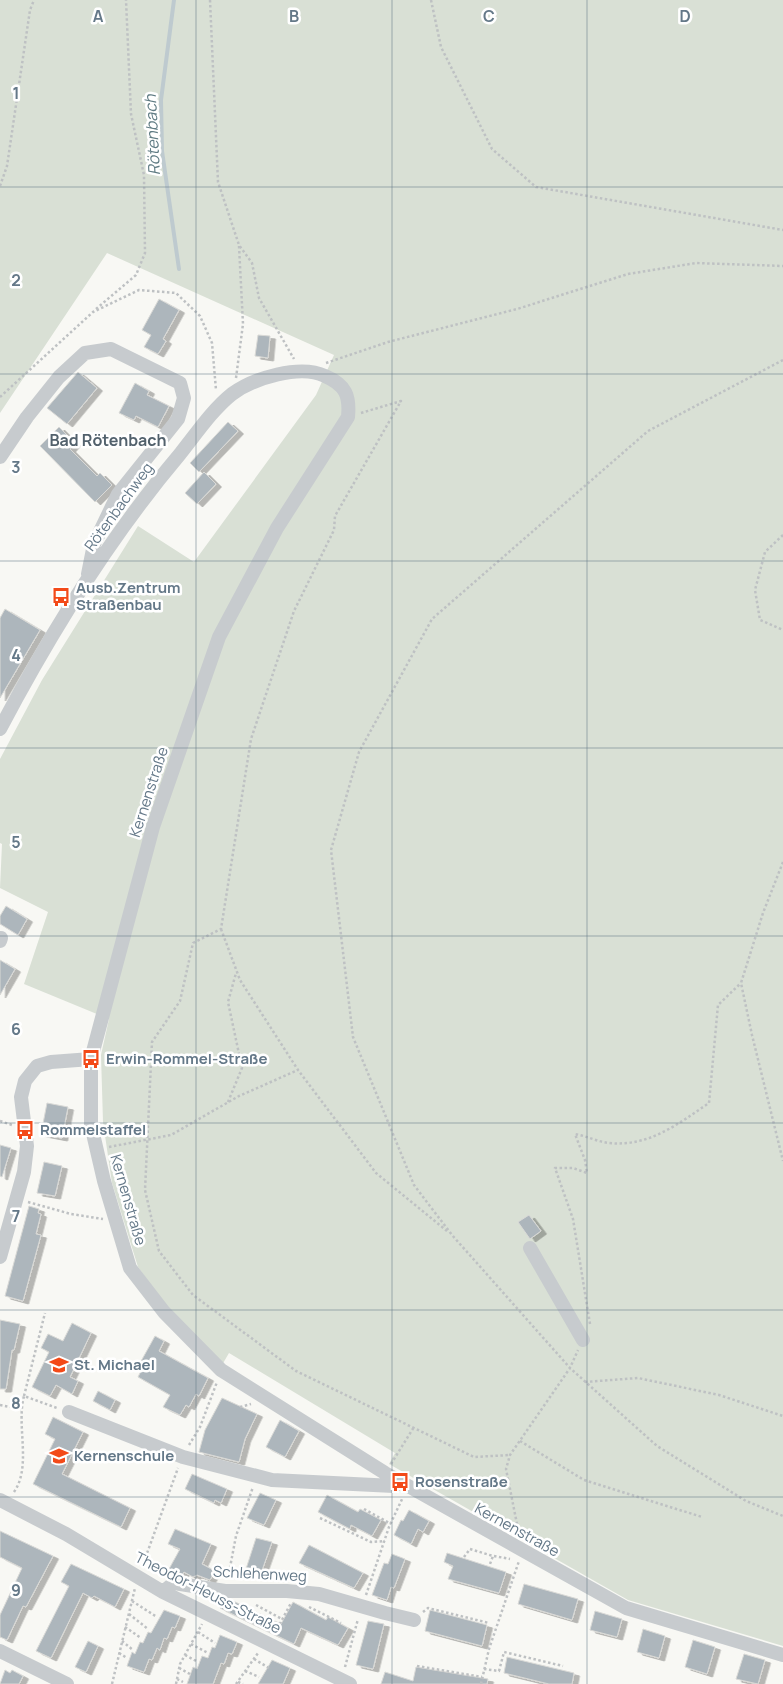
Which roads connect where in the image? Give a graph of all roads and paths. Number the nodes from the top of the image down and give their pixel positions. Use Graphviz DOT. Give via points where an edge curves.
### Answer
graph roads {
  1 [pos="34,0"];
  2 [pos="126,0"];
  3 [pos="210,0"];
  4 [pos="431,0"];
  5 [pos="0,186"];
  6 [pos="783,230"];
  7 [pos="239,245"];
  8 [pos="783,266"];
  9 [pos="93,312"];
  10 [pos="783,360"];
  11 [pos="301,372"];
  12 [pos="233,394"];
  13 [pos="0,397"];
  14 [pos="217,409"];
  15 [pos="348,417"];
  16 [pos="0,457"];
  17 [pos="783,535"];
  18 [pos="87,579"];
  19 [pos="783,630"];
  20 [pos="0,729"];
  21 [pos="783,862"];
  22 [pos="221,928"];
  23 [pos="237,972"];
  24 [pos="741,983"];
  25 [pos="91,1059"];
  26 [pos="298,1070"];
  27 [pos="228,1103"];
  28 [pos="148,1141"];
  29 [pos="97,1150"];
  30 [pos="783,1161"];
  31 [pos="17,1199"];
  32 [pos="115,1218"];
  33 [pos="452,1235"];
  34 [pos="530,1248"];
  35 [pos="0,1257"];
  36 [pos="45,1314"];
  37 [pos="582,1340"];
  38 [pos="570,1368"];
  39 [pos="221,1370"];
  40 [pos="585,1382"];
  41 [pos="24,1396"];
  42 [pos="0,1405"];
  43 [pos="21,1409"];
  44 [pos="70,1412"];
  45 [pos="783,1416"];
  46 [pos="414,1427"];
  47 [pos="520,1441"];
  48 [pos="510,1455"];
  49 [pos="183,1457"];
  50 [pos="385,1473"];
  51 [pos="257,1476"];
  52 [pos="22,1481"];
  53 [pos="404,1485"];
  54 [pos="0,1500"];
  55 [pos="364,1509"];
  56 [pos="783,1516"];
  57 [pos="702,1517"];
  58 [pos="320,1518"];
  59 [pos="391,1524"];
  60 [pos="384,1541"];
  61 [pos="517,1555"];
  62 [pos="493,1556"];
  63 [pos="464,1557"];
  64 [pos="490,1564"];
  65 [pos="225,1591"];
  66 [pos="250,1591"];
  67 [pos="164,1592"];
  68 [pos="294,1600"];
  69 [pos="132,1601"];
  70 [pos="304,1605"];
  71 [pos="361,1607"];
  72 [pos="129,1614"];
  73 [pos="207,1614"];
  74 [pos="157,1617"];
  75 [pos="282,1619"];
  76 [pos="414,1620"];
  77 [pos="341,1623"];
  78 [pos="489,1623"];
  79 [pos="125,1627"];
  80 [pos="148,1629"];
  81 [pos="198,1632"];
  82 [pos="141,1638"];
  83 [pos="122,1641"];
  84 [pos="215,1643"];
  85 [pos="268,1643"];
  86 [pos="191,1644"];
  87 [pos="133,1650"];
  88 [pos="0,1651"];
  89 [pos="119,1653"];
  90 [pos="208,1653"];
  91 [pos="185,1655"];
  92 [pos="783,1656"];
  93 [pos="127,1658"];
  94 [pos="254,1659"];
  95 [pos="198,1662"];
  96 [pos="417,1666"];
  97 [pos="563,1666"];
  98 [pos="179,1668"];
  99 [pos="269,1668"];
  100 [pos="484,1669"];
  101 [pos="245,1672"];
  102 [pos="190,1674"];
  103 [pos="260,1677"];
  104 [pos="482,1677"];
  105 [pos="42,1679"];
  106 [pos="177,1679"];
  107 [pos="183,1682"];
  108 [pos="346,1682"];
  109 [pos="237,1683"];
  110 [pos="67,1684"];
  111 [pos="176,1684"];
  112 [pos="243,1684"];
  113 [pos="481,1684"];
  1 -- 5 [label="path" via="7,166"];
  2 -- 9 [label="path" via="131,114 144,175 145,253 136,275"];
  3 -- 7 [label="path" via="218,182"];
  4 -- 6 [label="path" via="442,47 492,149 536,187"];
  7 -- 11 [label="path" via="252,262 259,298"];
  7 -- 12 [label="path" via="243,324"];
  8 -- 11 [label="path" via="696,262 628,274 517,309 388,342"];
  9 -- 13 [label="path"];
  9 -- 14 [label="path" via="139,290 176,293 200,316 212,343"];
  10 -- 33 [label="path" via="648,431 432,619 359,752 331,850 353,1037 414,1185"];
  11 -- 12 [label="street" via="273,375"];
  11 -- 15 [label="street" via="320,373 338,382 350,401"];
  12 -- 14 [label="street"];
  14 -- 18 [label="street, Rötenbachweg" via="147,493"];
  15 -- 22 [label="path" via="401,401 335,516 334,530 291,620 251,739"];
  15 -- 25 [label="street, Kernenstraße" via="277,528 219,637 153,827"];
  16 -- 18 [label="street, Rötenbachweg" via="59,377 85,353 111,349 180,383 184,398 178,419 118,494 94,544"];
  17 -- 19 [label="path" via="765,552 755,590 760,620"];
  18 -- 20 [label="street, Rötenbachweg"];
  21 -- 24 [label="path"];
  22 -- 23 [label="path"];
  22 -- 28 [label="path" via="193,943 180,1001 152,1042"];
  23 -- 26 [label="path"];
  23 -- 27 [label="path" via="228,1002 242,1068"];
  24 -- 30 [label="path"];
  24 -- 37 [label="path" via="718,1005 708,1103 651,1139 609,1143 575,1134 587,1173 573,1168 555,1168 572,1219 590,1322"];
  25 -- 29 [label="street, Kernenstraße" via="91,1125"];
  25 -- 31 [label="street" via="37,1066 25,1081 21,1097 27,1146"];
  26 -- 27 [label="path"];
  26 -- 33 [label="path" via="376,1173"];
  27 -- 28 [label="path" via="171,1134"];
  28 -- 29 [label="path"];
  28 -- 46 [label="path" via="146,1190 159,1251 193,1295 296,1370"];
  29 -- 32 [label="street, Kernenstraße"];
  31 -- 32 [label="path" via="97,1220"];
  31 -- 35 [label="street"];
  32 -- 39 [label="street, Kernenstraße" via="130,1268 164,1312"];
  33 -- 38 [label="path"];
  34 -- 37 [label="street"];
  36 -- 41 [label="path"];
  37 -- 38 [label="path"];
  38 -- 40 [label="path"];
  38 -- 47 [label="path"];
  39 -- 49 [label="path" via="200,1427"];
  39 -- 50 [label="street, Kernenstraße"];
  40 -- 45 [label="path" via="638,1378 719,1395"];
  40 -- 56 [label="path" via="657,1446 746,1502"];
  41 -- 43 [label="path"];
  41 -- 44 [label="path"];
  42 -- 43 [label="path"];
  43 -- 52 [label="path"];
  44 -- 49 [label="street"];
  46 -- 48 [label="path" via="474,1457"];
  46 -- 50 [label="path"];
  47 -- 48 [label="path"];
  47 -- 57 [label="path" via="584,1480"];
  48 -- 61 [label="path" via="506,1469"];
  49 -- 51 [label="street"];
  50 -- 53 [label="street, Kernenstraße"];
  51 -- 53 [label="street" via="272,1480"];
  51 -- 65 [label="path" via="236,1536"];
  53 -- 59 [label="path"];
  53 -- 61 [label="street, Kernenstraße"];
  54 -- 67 [label="street, Theodor-Heuss-Straße" via="66,1534"];
  55 -- 59 [label="path"];
  58 -- 60 [label="path" via="371,1542"];
  59 -- 60 [label="path"];
  60 -- 71 [label="path"];
  61 -- 62 [label="path"];
  61 -- 92 [label="street, Kernenstraße" via="626,1608"];
  61 -- 100 [label="path"];
  62 -- 63 [label="path" via="470,1550"];
  62 -- 64 [label="path"];
  65 -- 66 [label="street, Schlehenweg"];
  65 -- 67 [label="street, Schlehenweg" via="174,1583"];
  66 -- 71 [label="street, Schlehenweg" via="318,1594"];
  66 -- 75 [label="path" via="251,1602"];
  67 -- 73 [label="street, Theodor-Heuss-Straße"];
  68 -- 75 [label="path"];
  69 -- 74 [label="path"];
  70 -- 77 [label="path"];
  71 -- 76 [label="street, Schlehenweg"];
  71 -- 108 [label="path"];
  72 -- 80 [label="path"];
  73 -- 81 [label="path"];
  73 -- 85 [label="street, Theodor-Heuss-Straße"];
  75 -- 85 [label="path"];
  76 -- 78 [label="path" via="428,1608"];
  79 -- 82 [label="path"];
  81 -- 84 [label="path"];
  81 -- 86 [label="path"];
  83 -- 87 [label="path"];
  85 -- 94 [label="path"];
  85 -- 108 [label="street, Theodor-Heuss-Straße"];
  86 -- 90 [label="path"];
  86 -- 91 [label="path"];
  88 -- 105 [label="street"];
  89 -- 93 [label="path"];
  91 -- 95 [label="path"];
  91 -- 98 [label="path"];
  94 -- 99 [label="path"];
  94 -- 101 [label="path"];
  96 -- 104 [label="path"];
  97 -- 100 [label="path" via="504,1652 499,1671"];
  98 -- 102 [label="path"];
  98 -- 106 [label="path"];
  100 -- 104 [label="path"];
  101 -- 103 [label="path"];
  101 -- 109 [label="path"];
  104 -- 113 [label="path"];
  105 -- 110 [label="street"];
  106 -- 107 [label="path"];
  106 -- 111 [label="path"];
  109 -- 112 [label="path"];
}
